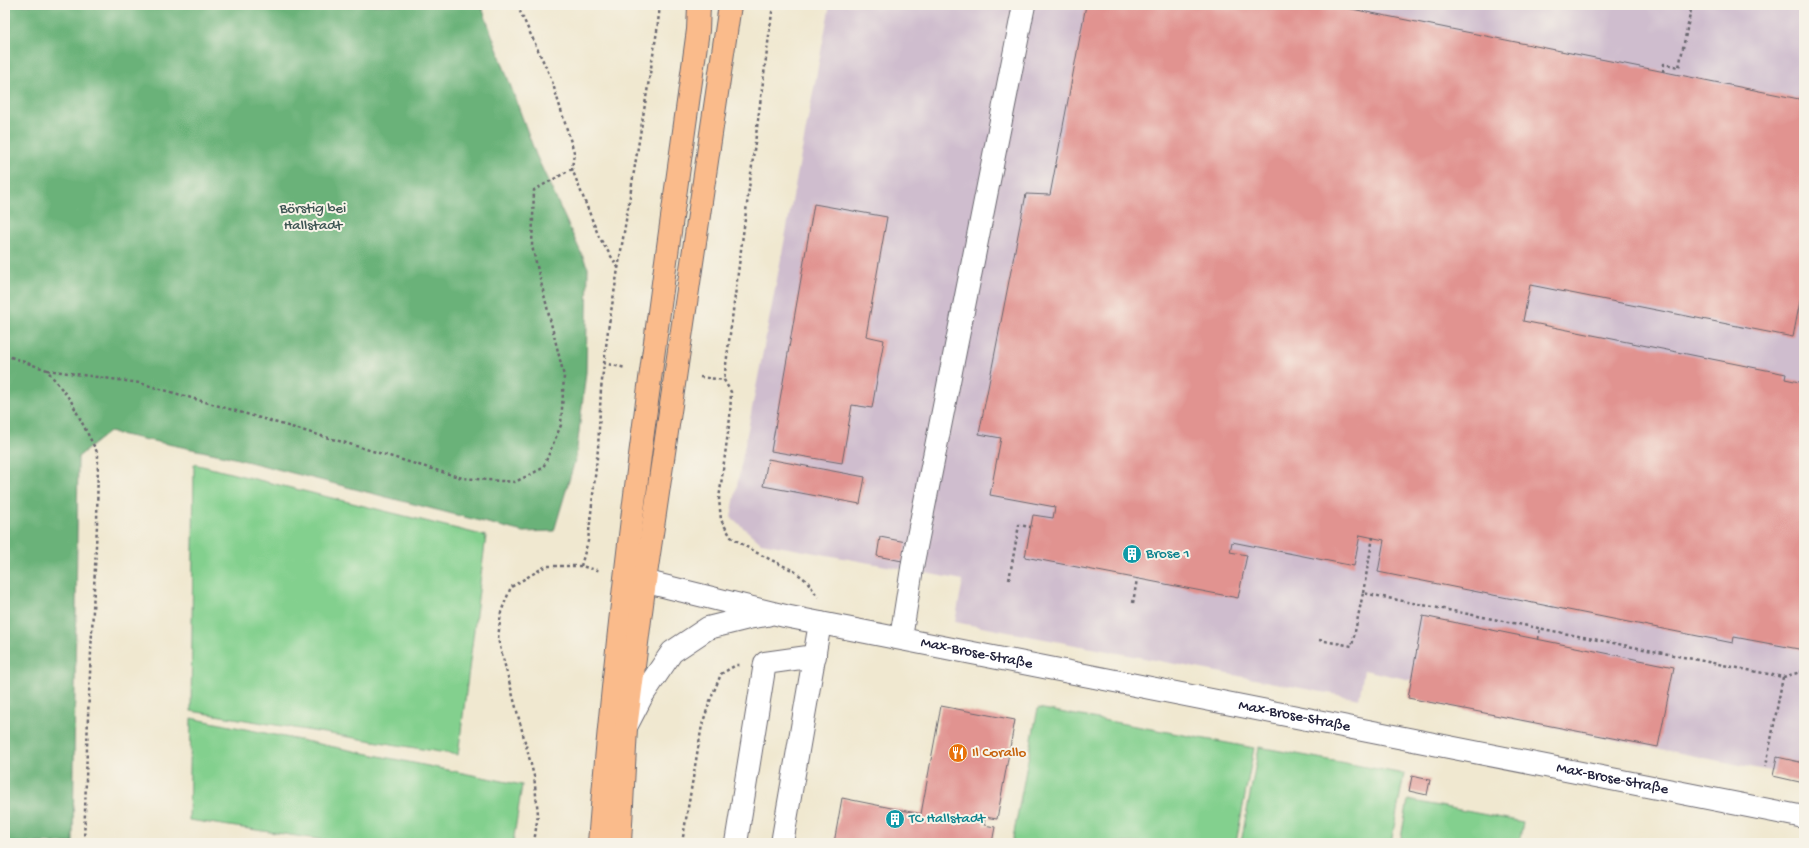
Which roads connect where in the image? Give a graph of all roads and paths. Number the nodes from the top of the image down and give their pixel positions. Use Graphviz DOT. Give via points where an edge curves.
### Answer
graph roads {
  1 [pos="517,5"];
  2 [pos="660,5"];
  3 [pos="699,5"];
  4 [pos="730,5"];
  5 [pos="773,5"];
  6 [pos="1024,5"];
  7 [pos="1692,5"];
  8 [pos="1663,72"];
  9 [pos="572,169"];
  10 [pos="619,269"];
  11 [pos="5,355"];
  12 [pos="603,363"];
  13 [pos="629,368"];
  14 [pos="47,370"];
  15 [pos="700,377"];
  16 [pos="724,380"];
  17 [pos="1031,527"];
  18 [pos="1373,537"];
  19 [pos="581,566"];
  20 [pos="635,579"];
  21 [pos="1137,579"];
  22 [pos="1009,580"];
  23 [pos="1364,593"];
  24 [pos="1133,603"];
  25 [pos="780,615"];
  26 [pos="820,623"];
  27 [pos="1540,628"];
  28 [pos="902,638"];
  29 [pos="1538,639"];
  30 [pos="1319,640"];
  31 [pos="815,656"];
  32 [pos="764,663"];
  33 [pos="1804,671"];
  34 [pos="1783,677"];
  35 [pos="626,728"];
  36 [pos="1766,766"];
  37 [pos="1804,817"];
  38 [pos="84,843"];
  39 [pos="534,843"];
  40 [pos="600,843"];
  41 [pos="620,843"];
  42 [pos="682,843"];
  43 [pos="736,843"];
  44 [pos="782,843"];
  1 -- 9 [label="path" via="551,78 574,152"];
  2 -- 10 [label="path"];
  3 -- 20 [label="main road"];
  4 -- 20 [label="main road"];
  5 -- 16 [label="path"];
  6 -- 28 [label="street" via="913,562"];
  7 -- 8 [label="path" via="1679,67 1664,64"];
  9 -- 10 [label="path" via="599,237"];
  9 -- 14 [label="path" via="534,190 532,246 564,376 561,425 544,468 515,482 462,478 140,383"];
  10 -- 12 [label="path"];
  11 -- 14 [label="path"];
  12 -- 13 [label="path"];
  12 -- 19 [label="path" via="598,449 588,541"];
  14 -- 38 [label="path" via="71,401 98,454"];
  15 -- 16 [label="path"];
  16 -- 26 [label="path" via="731,392 719,499 720,520 732,537 753,551 794,571 807,581 819,598"];
  17 -- 22 [label="path" via="1019,525"];
  18 -- 23 [label="path"];
  19 -- 20 [label="path"];
  19 -- 39 [label="path" via="546,566 511,587 501,612 498,639 534,776 538,814"];
  20 -- 25 [label="street, Max-Brose-Straße"];
  20 -- 35 [label="main road"];
  20 -- 40 [label="main road" via="608,725"];
  21 -- 24 [label="path"];
  23 -- 27 [label="path"];
  23 -- 30 [label="path" via="1352,646"];
  25 -- 26 [label="street, Max-Brose-Straße"];
  25 -- 35 [label="street" via="748,618 708,628 672,652 642,696"];
  26 -- 28 [label="street, Max-Brose-Straße"];
  26 -- 31 [label="street"];
  27 -- 29 [label="path"];
  27 -- 34 [label="path"];
  28 -- 37 [label="street, Max-Brose-Straße"];
  31 -- 32 [label="street"];
  31 -- 44 [label="street"];
  32 -- 42 [label="path" via="736,665 721,674 702,725"];
  32 -- 43 [label="street"];
  33 -- 34 [label="path"];
  34 -- 36 [label="path"];
  35 -- 41 [label="main road"];
}
